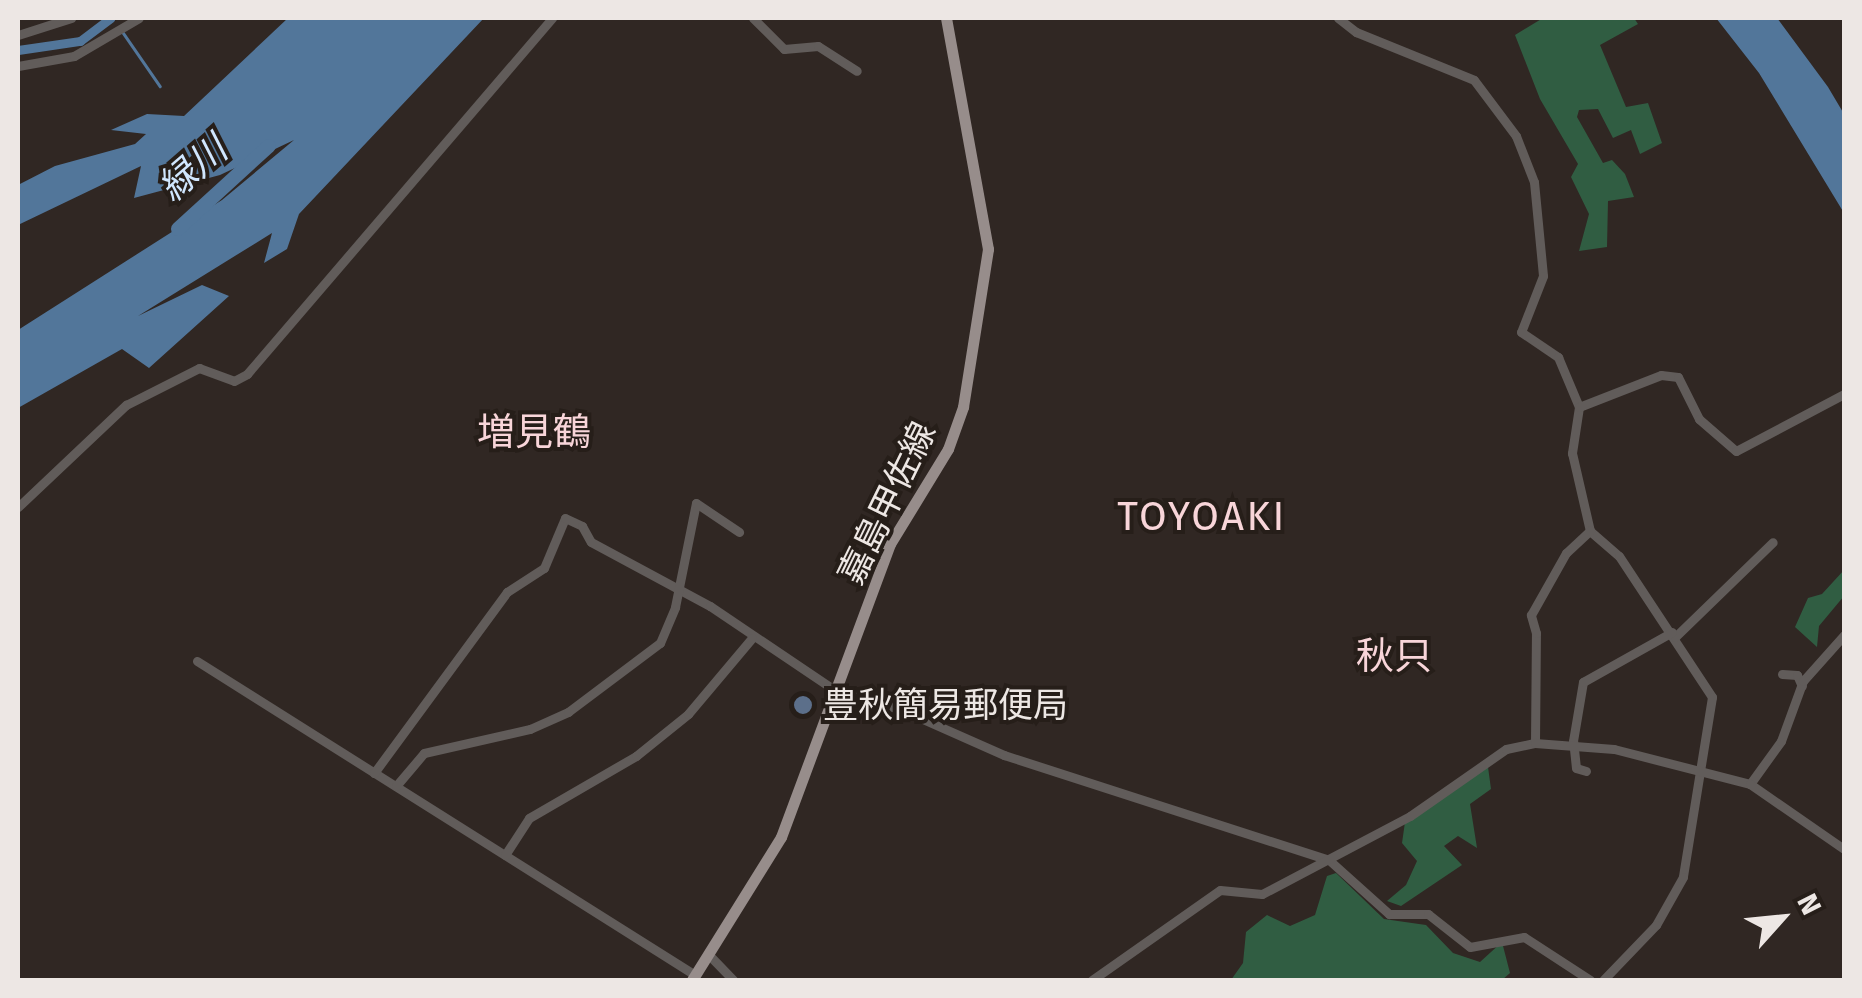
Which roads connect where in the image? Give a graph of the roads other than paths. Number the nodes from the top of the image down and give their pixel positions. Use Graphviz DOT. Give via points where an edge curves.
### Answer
graph roads {
  1 [pos="71,18"];
  2 [pos="139,18"];
  3 [pos="552,18"];
  4 [pos="753,18"];
  5 [pos="946,18"];
  6 [pos="1338,18"];
  7 [pos="18,35"];
  8 [pos="18,66"];
  9 [pos="857,71"];
  10 [pos="1844,394"];
  11 [pos="1579,407"];
  12 [pos="18,506"];
  13 [pos="1590,531"];
  14 [pos="739,532"];
  15 [pos="1773,542"];
  16 [pos="679,589"];
  17 [pos="1674,635"];
  18 [pos="1844,635"];
  19 [pos="752,638"];
  20 [pos="197,661"];
  21 [pos="1782,674"];
  22 [pos="1802,686"];
  23 [pos="836,691"];
  24 [pos="1572,741"];
  25 [pos="1535,743"];
  26 [pos="1586,770"];
  27 [pos="1701,770"];
  28 [pos="374,773"];
  29 [pos="1750,784"];
  30 [pos="396,786"];
  31 [pos="1844,849"];
  32 [pos="505,854"];
  33 [pos="1329,860"];
  34 [pos="709,955"];
  35 [pos="694,978"];
  36 [pos="733,980"];
  37 [pos="1092,980"];
  38 [pos="1590,980"];
  39 [pos="1604,980"];
  1 -- 7 [label="street"];
  2 -- 8 [label="street" via="74,56"];
  3 -- 12 [label="street" via="247,374 234,381 199,368 126,405"];
  4 -- 9 [label="street" via="784,50 818,46"];
  5 -- 23 [label="main road, 嘉島甲佐線" via="951,74 984,218 982,306 958,423 890,544"];
  6 -- 11 [label="street" via="1356,32 1474,80 1516,136 1534,182 1544,276 1521,332 1558,356"];
  10 -- 11 [label="street" via="1736,451 1699,419 1678,377 1661,375"];
  11 -- 13 [label="street" via="1572,453"];
  13 -- 17 [label="street" via="1619,556"];
  13 -- 25 [label="street" via="1566,552 1530,614 1536,633"];
  14 -- 16 [label="street" via="693,505"];
  15 -- 17 [label="street"];
  16 -- 19 [label="street"];
  16 -- 28 [label="street" via="591,542 582,526 565,518 544,568 507,592"];
  16 -- 30 [label="street" via="660,643 568,712 530,729 424,753"];
  17 -- 24 [label="street" via="1583,682"];
  17 -- 27 [label="street" via="1712,697"];
  18 -- 22 [label="street"];
  19 -- 23 [label="street"];
  19 -- 32 [label="street" via="688,714 636,756 529,818"];
  20 -- 28 [label="street"];
  21 -- 22 [label="street" via="1797,675"];
  22 -- 29 [label="street" via="1781,741"];
  23 -- 33 [label="street" via="900,709 1004,755"];
  23 -- 34 [label="main road, 嘉島甲佐線" via="780,837"];
  24 -- 25 [label="street"];
  24 -- 26 [label="street" via="1576,768"];
  24 -- 27 [label="street"];
  25 -- 33 [label="street" via="1506,750 1410,816"];
  27 -- 29 [label="street"];
  27 -- 39 [label="street" via="1683,878 1656,925"];
  28 -- 30 [label="street"];
  29 -- 31 [label="street"];
  30 -- 32 [label="street"];
  32 -- 35 [label="street"];
  33 -- 37 [label="street" via="1262,894 1220,890"];
  33 -- 38 [label="street" via="1389,914 1426,912 1470,947 1524,938"];
  34 -- 35 [label="main road, 嘉島甲佐線"];
  34 -- 36 [label="street"];
}
